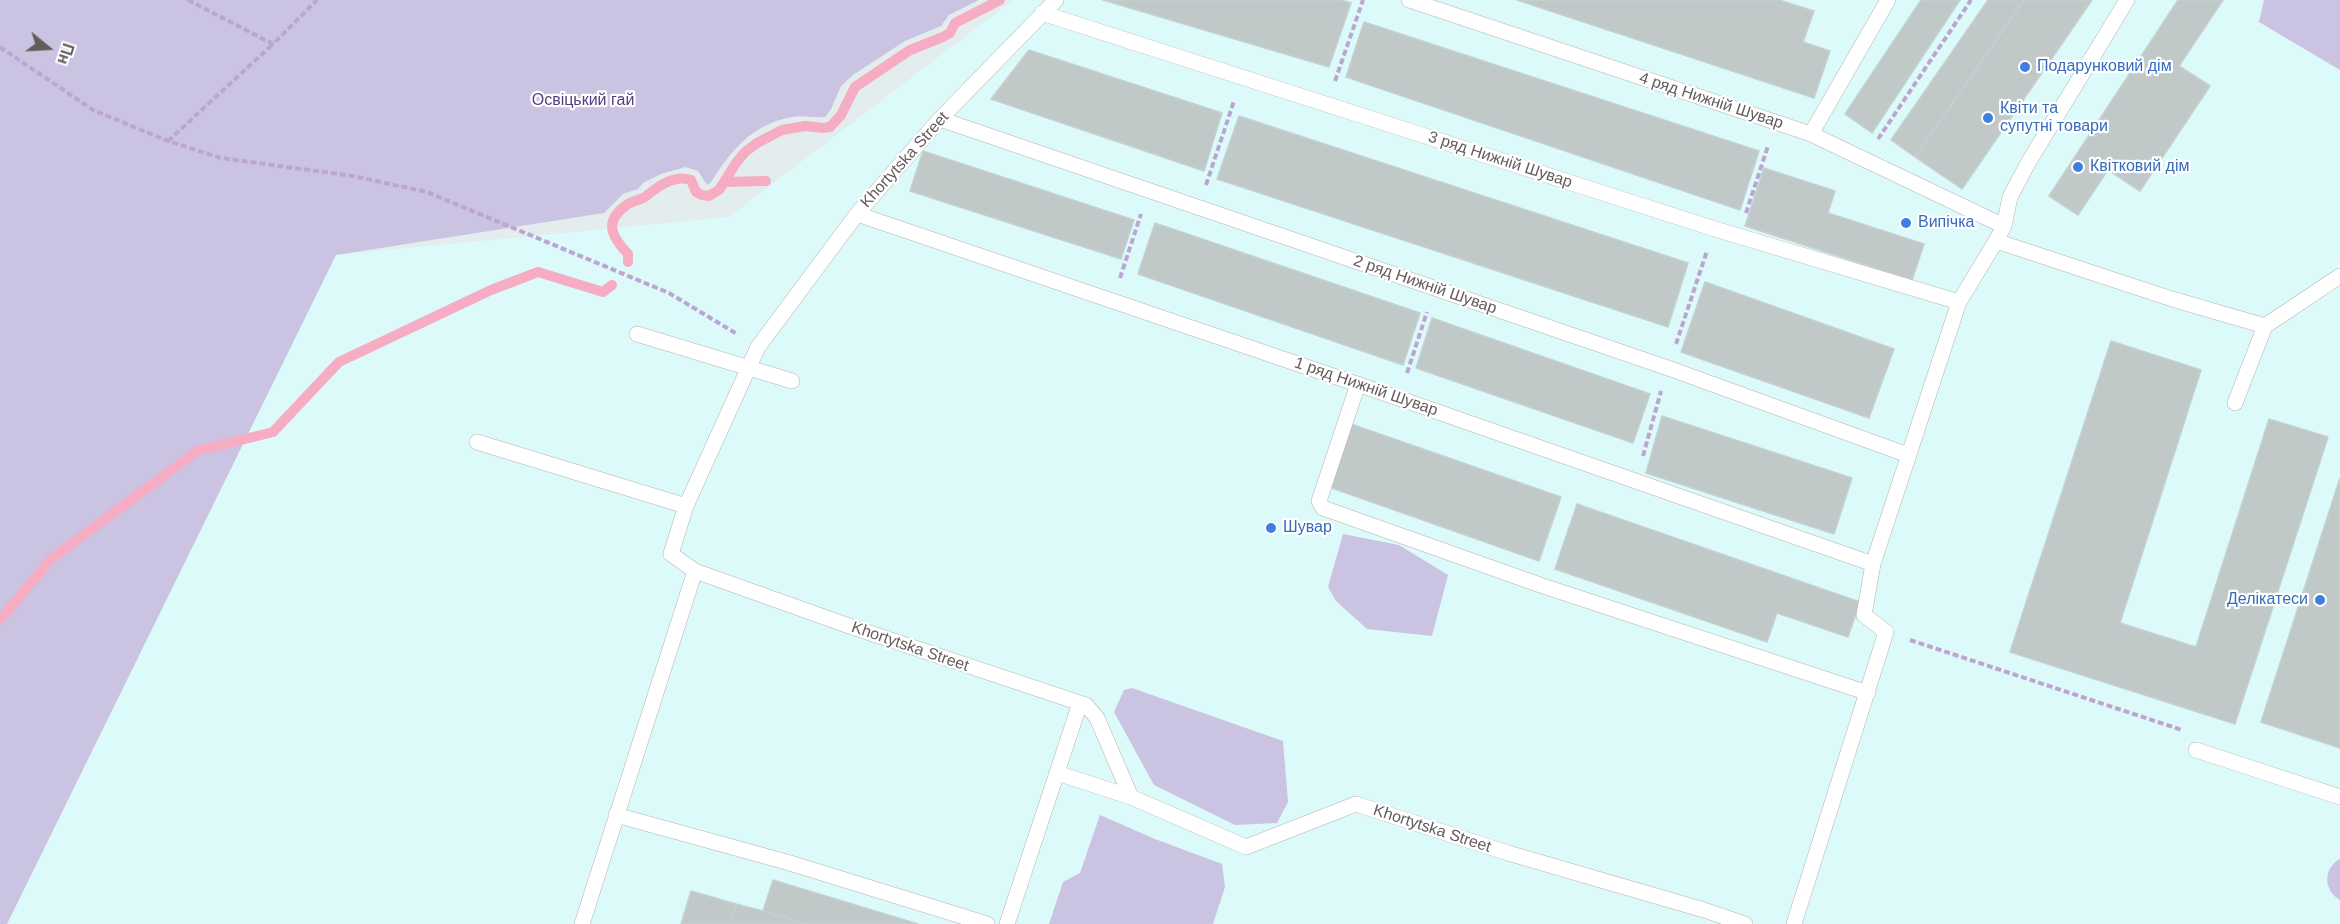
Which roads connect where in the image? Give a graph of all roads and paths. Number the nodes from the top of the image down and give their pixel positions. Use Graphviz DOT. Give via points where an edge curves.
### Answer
graph roads {
  1 [pos="188,0"];
  2 [pos="316,0"];
  3 [pos="1056,0"];
  4 [pos="1363,0"];
  5 [pos="1409,0"];
  6 [pos="1888,0"];
  7 [pos="1971,0"];
  8 [pos="2127,0"];
  9 [pos="1042,13"];
  10 [pos="273,44"];
  11 [pos="0,46"];
  12 [pos="1242,77"];
  13 [pos="1327,104"];
  14 [pos="940,119"];
  15 [pos="1776,123"];
  16 [pos="1811,134"];
  17 [pos="168,141"];
  18 [pos="1864,159"];
  19 [pos="1149,190"];
  20 [pos="1198,207"];
  21 [pos="857,213"];
  22 [pos="2004,226"];
  23 [pos="1715,229"];
  24 [pos="1996,241"];
  25 [pos="2340,276"];
  26 [pos="1435,289"];
  27 [pos="1113,301"];
  28 [pos="1959,302"];
  29 [pos="2265,326"];
  30 [pos="637,334"];
  31 [pos="758,347"];
  32 [pos="748,368"];
  33 [pos="792,381"];
  34 [pos="1358,384"];
  35 [pos="1398,398"];
  36 [pos="2235,403"];
  37 [pos="477,442"];
  38 [pos="1908,455"];
  39 [pos="686,506"];
  40 [pos="1873,564"];
  41 [pos="695,571"];
  42 [pos="1886,632"];
  43 [pos="1868,693"];
  44 [pos="1080,703"];
  45 [pos="2190,733"];
  46 [pos="2196,750"];
  47 [pos="1057,773"];
  48 [pos="1131,797"];
  49 [pos="2340,797"];
  50 [pos="616,815"];
  51 [pos="582,924"];
  52 [pos="987,924"];
  53 [pos="1007,924"];
  54 [pos="1745,924"];
  55 [pos="1794,924"];
  1 -- 10 [label="path"];
  2 -- 10 [label="path"];
  3 -- 9 [label="lane, Khortytska Street"];
  4 -- 13 [label="path"];
  5 -- 15 [label="lane, 4 ряд Нижній Шувар"];
  6 -- 16 [label="lane"];
  7 -- 18 [label="path"];
  8 -- 22 [label="lane" via="2028,163 2010,197"];
  9 -- 12 [label="lane, 3 ряд Нижній Шувар"];
  9 -- 14 [label="lane, Khortytska Street"];
  10 -- 17 [label="path"];
  11 -- 17 [label="path" via="93,110"];
  12 -- 13 [label="lane, 3 ряд Нижній Шувар"];
  12 -- 20 [label="path"];
  13 -- 23 [label="lane, 3 ряд Нижній Шувар"];
  14 -- 19 [label="lane, 2 ряд Нижній Шувар"];
  14 -- 21 [label="lane, Khortytska Street"];
  15 -- 16 [label="lane, 4 ряд Нижній Шувар"];
  15 -- 23 [label="path" via="1744,220"];
  16 -- 18 [label="lane, 4 ряд Нижній Шувар"];
  17 -- 31 [label="path" via="221,158 353,176 427,192 669,293"];
  18 -- 22 [label="lane, 4 ряд Нижній Шувар"];
  19 -- 20 [label="lane, 2 ряд Нижній Шувар"];
  19 -- 27 [label="path"];
  20 -- 26 [label="lane, 2 ряд Нижній Шувар"];
  21 -- 27 [label="lane, 1 ряд Нижній Шувар"];
  21 -- 31 [label="lane, Khortytska Street"];
  22 -- 24 [label="lane"];
  23 -- 28 [label="lane, 3 ряд Нижній Шувар"];
  24 -- 28 [label="lane"];
  24 -- 29 [label="lane"];
  25 -- 29 [label="lane"];
  26 -- 35 [label="path"];
  26 -- 38 [label="lane, 2 ряд Нижній Шувар"];
  27 -- 34 [label="lane, 1 ряд Нижній Шувар"];
  28 -- 38 [label="lane"];
  29 -- 36 [label="lane"];
  30 -- 32 [label="lane"];
  31 -- 32 [label="lane, Khortytska Street"];
  32 -- 33 [label="lane"];
  32 -- 39 [label="lane, Khortytska Street"];
  34 -- 35 [label="lane, 1 ряд Нижній Шувар"];
  34 -- 43 [label="lane" via="1319,501 1323,508 1543,586"];
  35 -- 40 [label="lane, 1 ряд Нижній Шувар"];
  37 -- 39 [label="lane"];
  38 -- 40 [label="lane"];
  39 -- 41 [label="lane, Khortytska Street" via="671,554"];
  40 -- 42 [label="lane" via="1864,615"];
  41 -- 44 [label="lane, Khortytska Street"];
  41 -- 50 [label="lane"];
  42 -- 43 [label="lane"];
  42 -- 45 [label="path"];
  43 -- 55 [label="lane"];
  44 -- 47 [label="lane"];
  44 -- 48 [label="lane, Khortytska Street" via="1097,718"];
  46 -- 49 [label="lane"];
  47 -- 48 [label="lane"];
  47 -- 53 [label="lane"];
  48 -- 54 [label="lane, Khortytska Street" via="1246,848 1356,804"];
  50 -- 51 [label="lane"];
  50 -- 52 [label="lane"];
}
